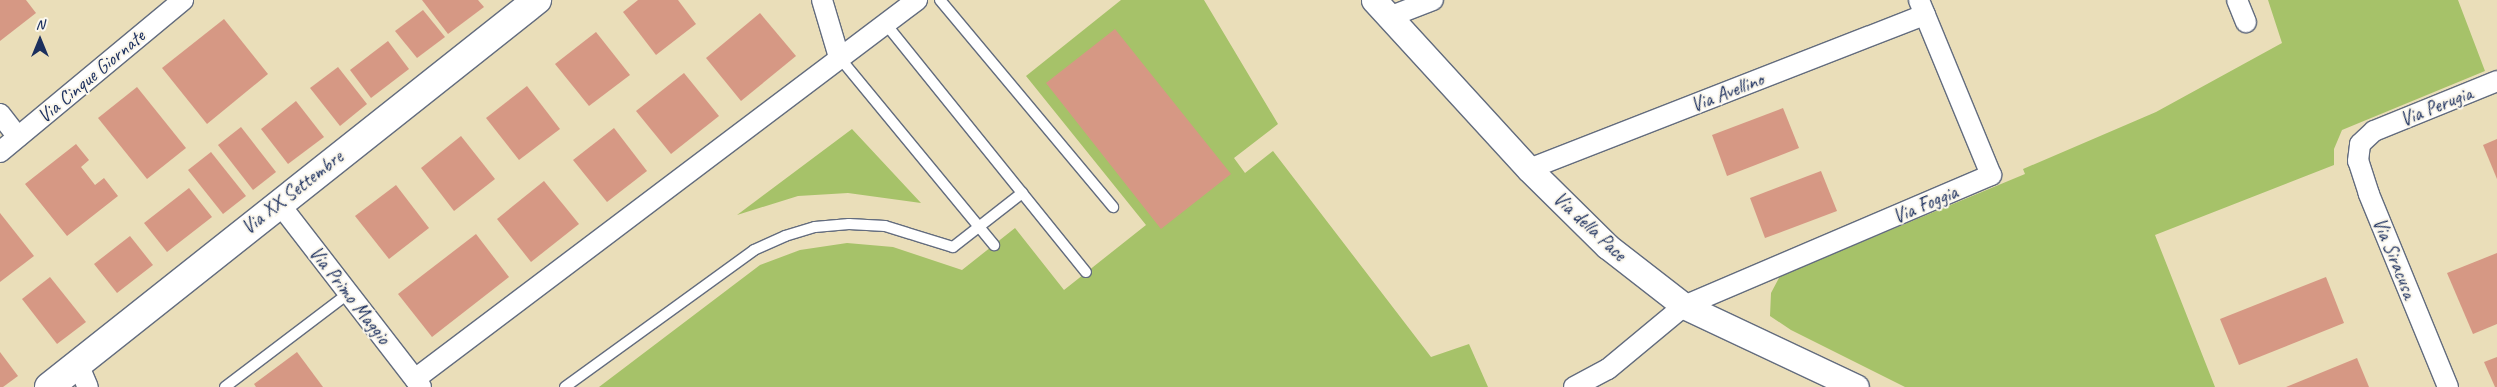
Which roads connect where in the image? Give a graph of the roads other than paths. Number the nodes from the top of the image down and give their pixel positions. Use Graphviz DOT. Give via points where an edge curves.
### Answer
graph roads {
  1 [pos="183,0"];
  2 [pos="537,0"];
  3 [pos="822,0"];
  4 [pos="917,0"];
  5 [pos="940,0"];
  6 [pos="1433,0"];
  7 [pos="2237,0"];
  8 [pos="1922,7"];
  9 [pos="1381,8"];
  10 [pos="2246,22"];
  11 [pos="886,23"];
  12 [pos="839,57"];
  13 [pos="2497,81"];
  14 [pos="0,114"];
  15 [pos="2374,131"];
  16 [pos="18,137"];
  17 [pos="0,152"];
  18 [pos="1529,169"];
  19 [pos="1022,192"];
  20 [pos="278,202"];
  21 [pos="1113,207"];
  22 [pos="979,226"];
  23 [pos="994,245"];
  24 [pos="1086,272"];
  25 [pos="349,293"];
  26 [pos="1684,306"];
  27 [pos="83,376"];
  28 [pos="418,383"];
  29 [pos="49,387"];
  30 [pos="224,387"];
  31 [pos="565,387"];
  32 [pos="1574,387"];
  33 [pos="1856,387"];
  34 [pos="2448,387"];
  1 -- 16 [label="street, Via Cinque Giornate"];
  2 -- 20 [label="main road, Via XX Settembre"];
  3 -- 12 [label="street"];
  4 -- 11 [label="street"];
  5 -- 21 [label="lane"];
  6 -- 9 [label="street"];
  7 -- 10 [label="street"];
  8 -- 18 [label="street, Via Avellino"];
  8 -- 26 [label="street, Via Foggia" via="1991,175"];
  9 -- 18 [label="street, Via della Pace"];
  11 -- 12 [label="street"];
  11 -- 19 [label="lane"];
  12 -- 22 [label="lane"];
  12 -- 28 [label="street"];
  13 -- 15 [label="street, Via Perugia"];
  14 -- 16 [label="street"];
  15 -- 34 [label="street, Via Siracusa" via="2360,144 2358,161"];
  16 -- 17 [label="street, Via Cinque Giornate"];
  18 -- 26 [label="street, Via della Pace" via="1606,246"];
  19 -- 22 [label="lane"];
  19 -- 24 [label="lane"];
  20 -- 25 [label="street, Via Primo Maggio"];
  20 -- 27 [label="main road, Via XX Settembre"];
  22 -- 23 [label="lane"];
  22 -- 31 [label="lane" via="953,247 886,226 823,226 784,236 754,250"];
  25 -- 28 [label="street, Via Primo Maggio"];
  25 -- 30 [label="lane"];
  26 -- 32 [label="street" via="1608,369"];
  26 -- 33 [label="street, Via della Pace"];
  27 -- 29 [label="main road, Via XX Settembre"];
}
